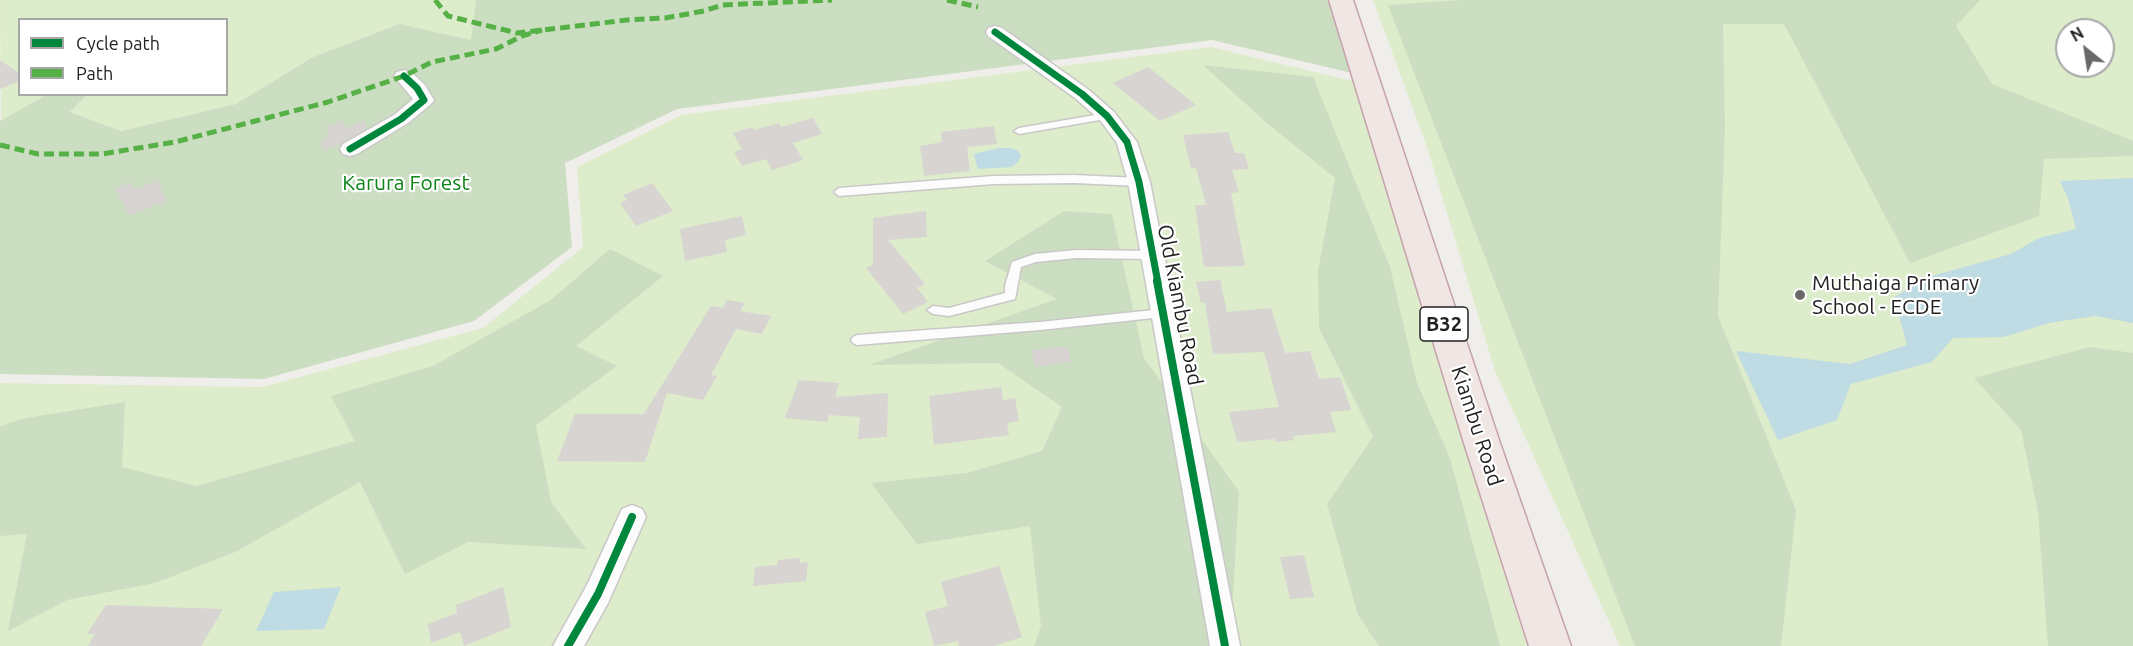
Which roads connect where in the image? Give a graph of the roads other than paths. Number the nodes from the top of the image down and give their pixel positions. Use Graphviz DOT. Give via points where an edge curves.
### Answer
graph roads {
  1 [pos="1341,0"];
  2 [pos="995,32"];
  3 [pos="404,76"];
  4 [pos="1107,116"];
  5 [pos="1019,131"];
  6 [pos="350,149"];
  7 [pos="1139,182"];
  8 [pos="839,192"];
  9 [pos="1153,255"];
  10 [pos="933,310"];
  11 [pos="1164,314"];
  12 [pos="857,340"];
  13 [pos="632,517"];
  14 [pos="568,646"];
  15 [pos="1225,646"];
  16 [pos="1550,646"];
  1 -- 16 [label="highway, Kiambu Road / B32"];
  2 -- 4 [label="street, Old Kiambu Road"];
  3 -- 6 [label="street" via="424,100 401,119"];
  4 -- 5 [label="lane"];
  4 -- 7 [label="street, Old Kiambu Road" via="1126,142"];
  7 -- 8 [label="lane" via="994,180"];
  7 -- 9 [label="street, Old Kiambu Road"];
  9 -- 10 [label="lane" via="1035,258 1016,265 1011,296 949,312"];
  9 -- 11 [label="street, Old Kiambu Road"];
  11 -- 12 [label="lane"];
  11 -- 15 [label="street, Old Kiambu Road"];
  13 -- 14 [label="street" via="598,594"];
}
